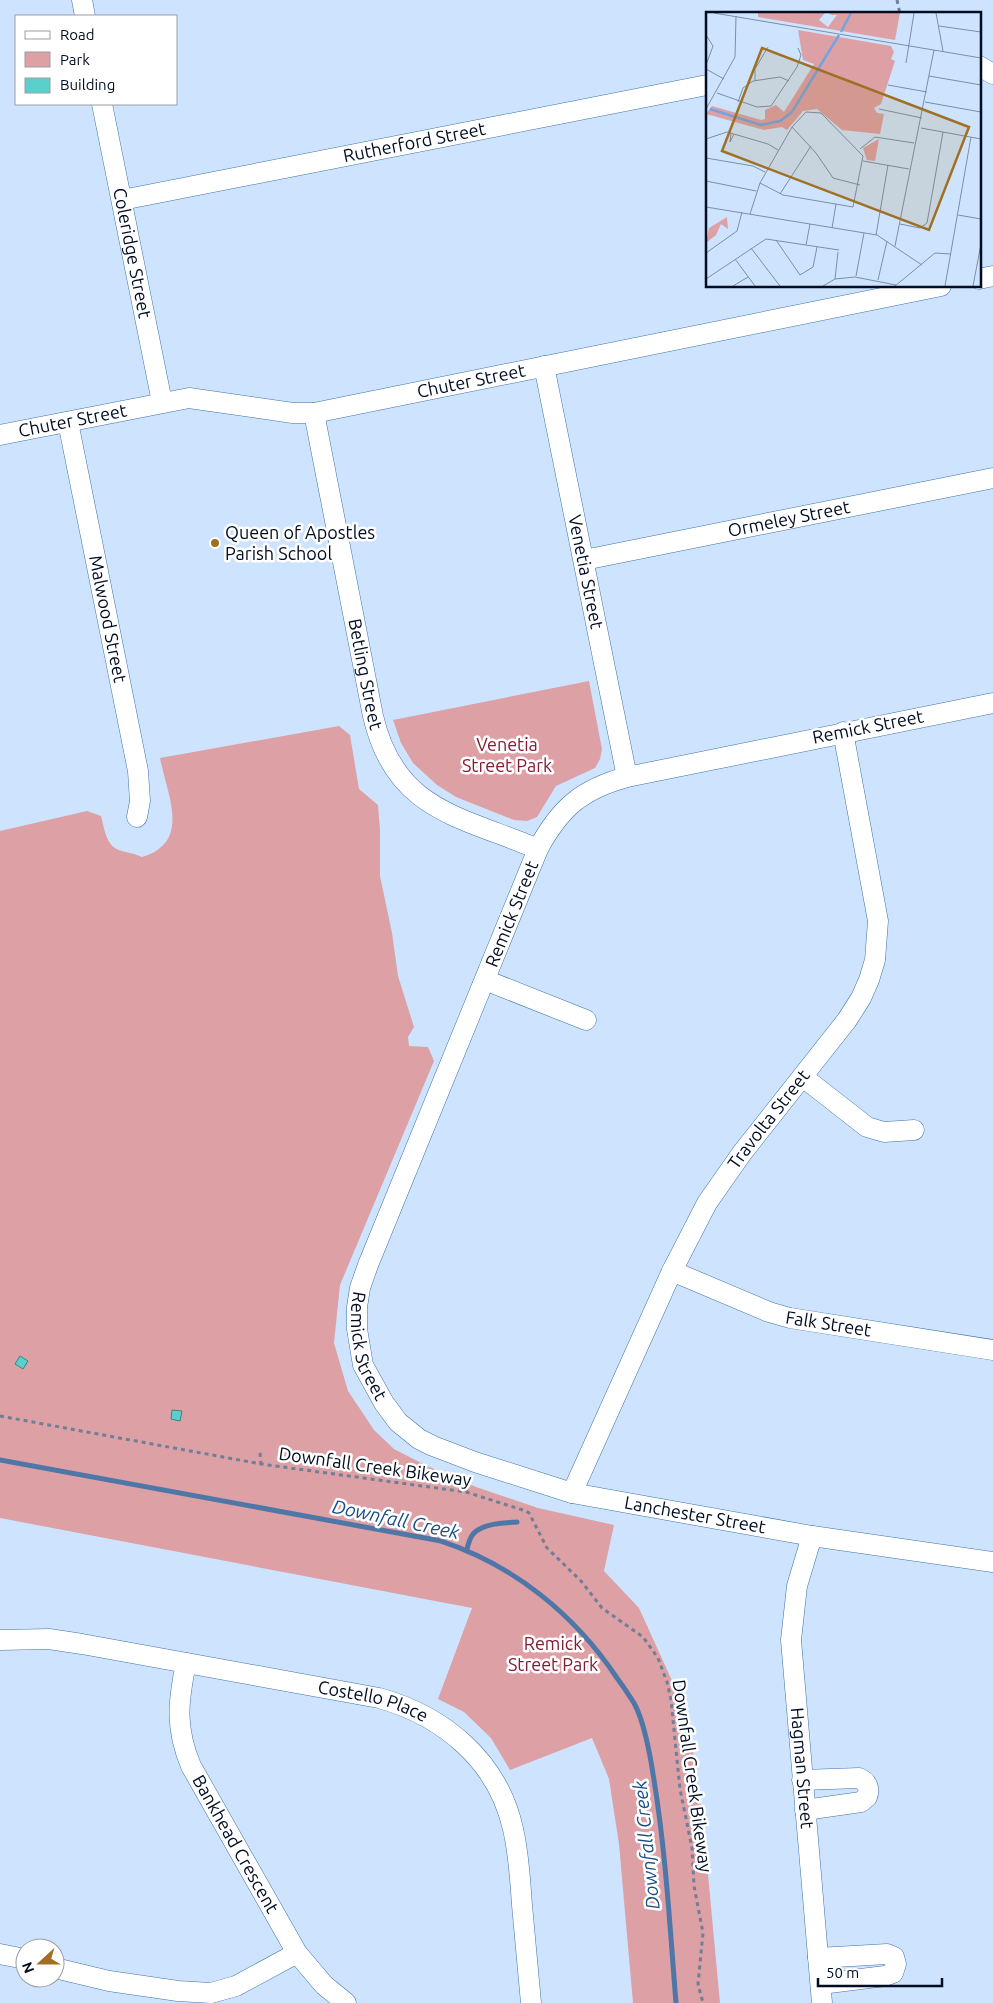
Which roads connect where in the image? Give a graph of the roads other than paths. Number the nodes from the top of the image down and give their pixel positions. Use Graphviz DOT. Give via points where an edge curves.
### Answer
graph roads {
  1 [pos="82,0"];
  2 [pos="85,15"];
  3 [pos="980,67"];
  4 [pos="993,74"];
  5 [pos="706,85"];
  6 [pos="102,105"];
  7 [pos="122,200"];
  8 [pos="993,276"];
  9 [pos="980,279"];
  10 [pos="931,288"];
  11 [pos="544,366"];
  12 [pos="162,402"];
  13 [pos="314,413"];
  14 [pos="68,422"];
  15 [pos="0,436"];
  16 [pos="993,478"];
  17 [pos="584,560"];
  18 [pos="993,703"];
  19 [pos="842,732"];
  20 [pos="627,777"];
  21 [pos="137,817"];
  22 [pos="538,849"];
  23 [pos="485,980"];
  24 [pos="586,1020"];
  25 [pos="803,1077"];
  26 [pos="914,1130"];
  27 [pos="672,1271"];
  28 [pos="993,1350"];
  29 [pos="408,1431"];
  30 [pos="572,1493"];
  31 [pos="812,1536"];
  32 [pos="993,1562"];
  33 [pos="0,1640"];
  34 [pos="186,1664"];
  35 [pos="802,1780"];
  36 [pos="805,1810"];
  37 [pos="297,1953"];
  38 [pos="0,1954"];
  39 [pos="15,1957"];
  40 [pos="818,1958"];
  41 [pos="65,1970"];
  42 [pos="821,1993"];
  43 [pos="346,2003"];
  44 [pos="532,2003"];
  1 -- 2 [label="street"];
  3 -- 4 [label="street"];
  5 -- 7 [label="street, Rutherford Street"];
  6 -- 7 [label="street, Coleridge Street"];
  7 -- 12 [label="street, Coleridge Street"];
  8 -- 9 [label="street"];
  10 -- 11 [label="street, Chuter Street"];
  11 -- 13 [label="street, Chuter Street"];
  11 -- 17 [label="street, Venetia Street"];
  12 -- 13 [label="street, Chuter Street" via="196,398 293,413"];
  12 -- 14 [label="street, Chuter Street"];
  13 -- 22 [label="street, Betling Street" via="373,716 389,761 410,788 433,806"];
  14 -- 15 [label="street, Chuter Street"];
  14 -- 21 [label="street, Malwood Street" via="138,772 140,801"];
  16 -- 17 [label="street, Ormeley Street"];
  17 -- 20 [label="street, Venetia Street"];
  18 -- 19 [label="street, Remick Street"];
  19 -- 20 [label="street, Remick Street"];
  19 -- 25 [label="street, Travolta Street" via="875,900 878,938 869,980 861,998"];
  20 -- 22 [label="street, Remick Street" via="596,786 572,802"];
  22 -- 23 [label="street, Remick Street"];
  23 -- 24 [label="street"];
  23 -- 29 [label="street, Remick Street" via="368,1265 358,1297 356,1329 363,1365 384,1403"];
  25 -- 26 [label="street" via="867,1127 884,1132"];
  25 -- 27 [label="street, Travolta Street" via="724,1177"];
  27 -- 28 [label="street, Falk Street" via="783,1316"];
  27 -- 30 [label="street, Travolta Street"];
  29 -- 30 [label="street, Lanchester Street" via="454,1455"];
  30 -- 31 [label="street, Lanchester Street"];
  31 -- 32 [label="street, Lanchester Street"];
  31 -- 35 [label="street, Hagman Street" via="797,1586 791,1640"];
  33 -- 34 [label="street, Costello Place" via="49,1640"];
  34 -- 37 [label="street, Bankhead Crescent" via="178,1718 186,1754"];
  34 -- 44 [label="street, Costello Place" via="403,1705 442,1725 472,1752 496,1784 513,1828"];
  35 -- 36 [label="street, Hagman Street"];
  35 -- 36 [label="street" via="859,1778 869,1790 867,1798 860,1802"];
  36 -- 40 [label="street, Hagman Street"];
  37 -- 41 [label="street" via="236,1986 211,1993 109,1981"];
  37 -- 43 [label="street, Bankhead Crescent" via="324,1985"];
  38 -- 39 [label="street"];
  40 -- 42 [label="street, Hagman Street"];
  40 -- 42 [label="street" via="887,1954 894,1957 896,1964 890,1975"];
}
